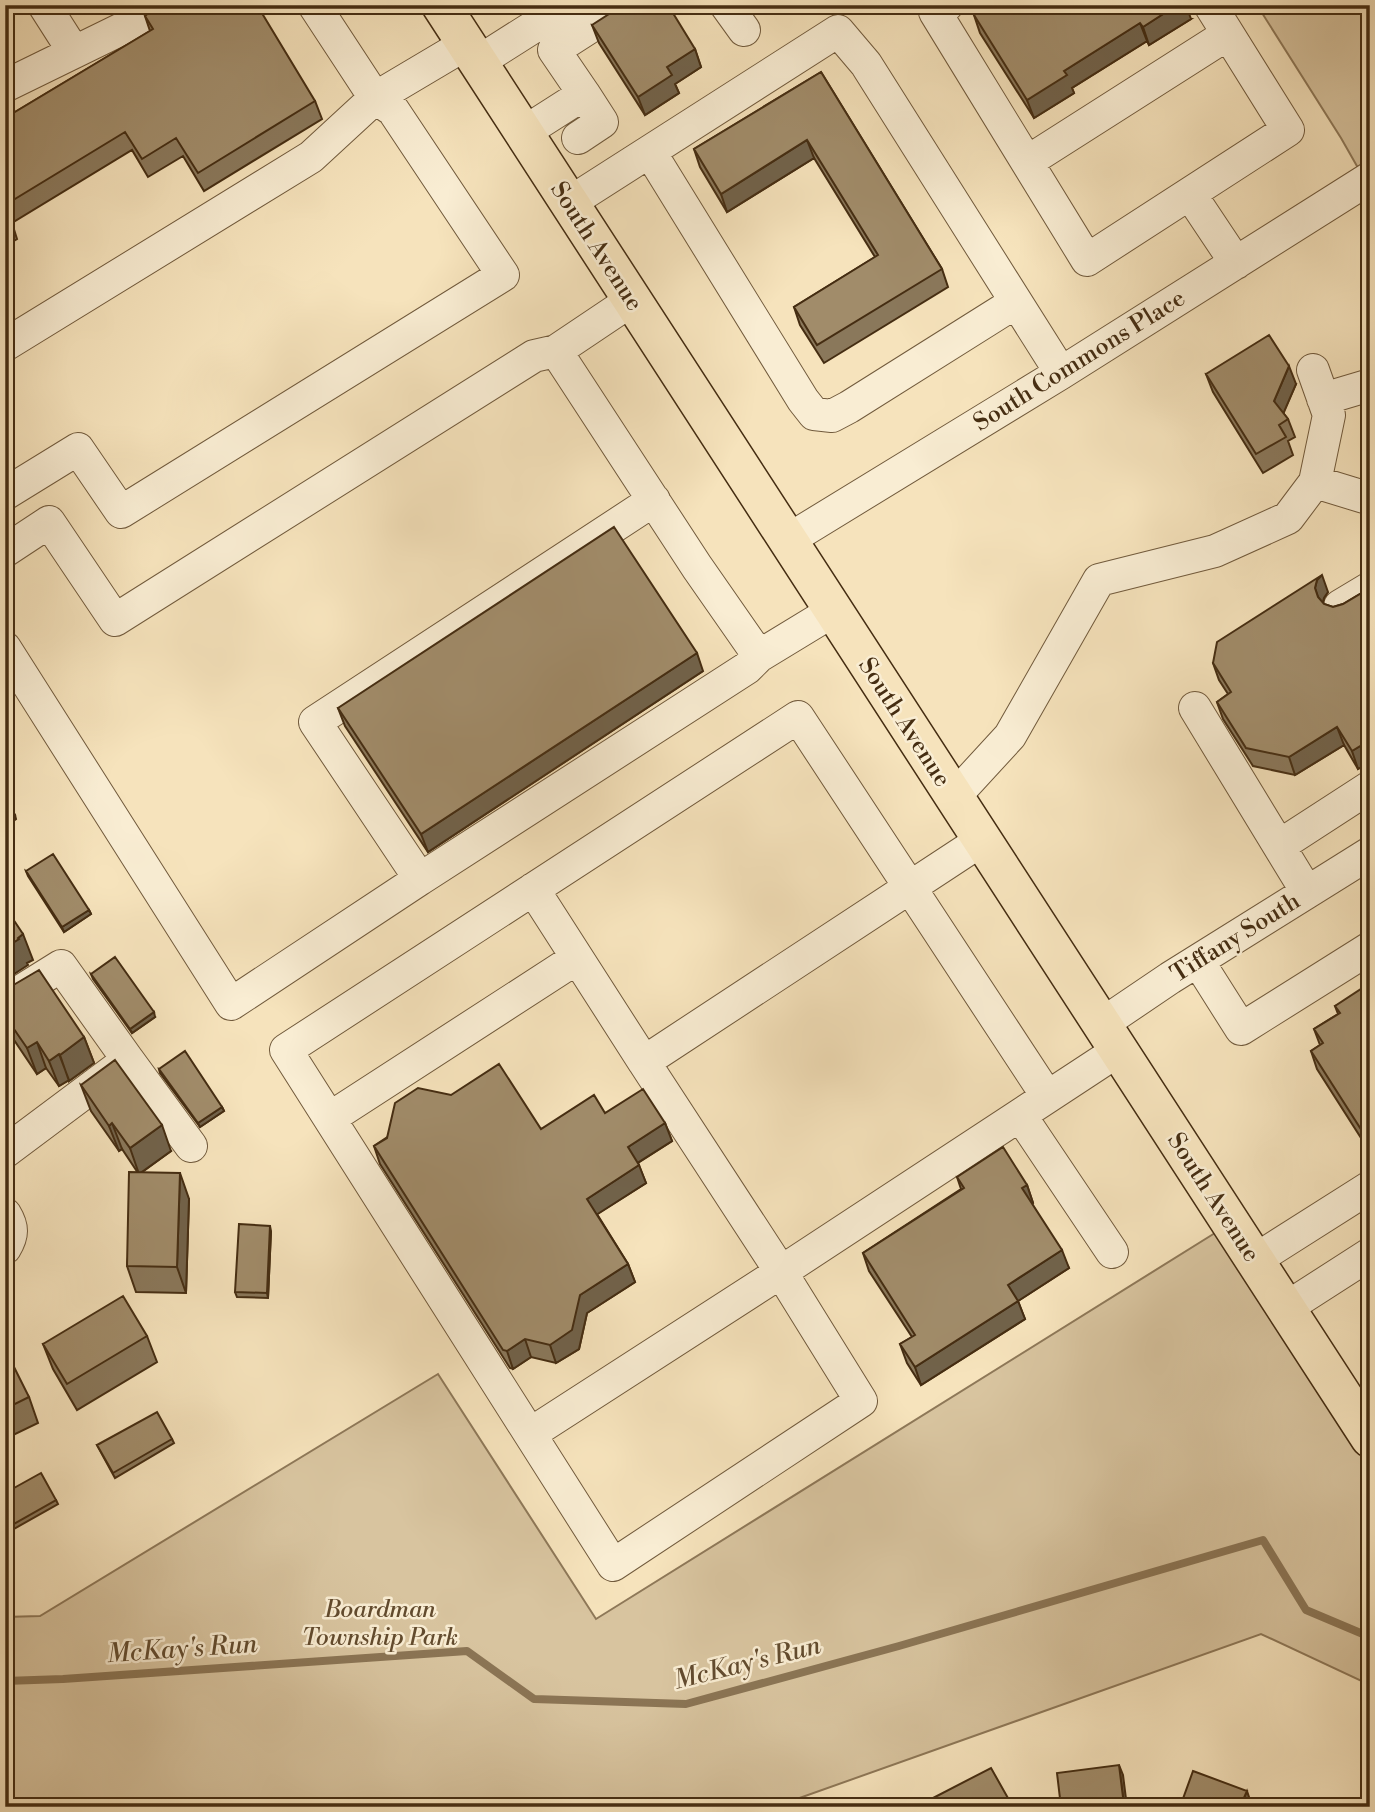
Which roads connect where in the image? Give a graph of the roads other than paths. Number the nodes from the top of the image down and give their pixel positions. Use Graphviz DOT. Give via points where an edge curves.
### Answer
graph roads {
  1 [pos="44,5"];
  2 [pos="314,5"];
  3 [pos="441,5"];
  4 [pos="568,5"];
  5 [pos="624,5"];
  6 [pos="947,5"];
  7 [pos="1210,5"];
  8 [pos="142,19"];
  9 [pos="1228,34"];
  10 [pos="74,52"];
  11 [pos="472,53"];
  12 [pos="5,86"];
  13 [pos="584,94"];
  14 [pos="375,98"];
  15 [pos="523,133"];
  16 [pos="579,138"];
  17 [pos="650,152"];
  18 [pos="1027,162"];
  19 [pos="1370,178"];
  20 [pos="1190,194"];
  21 [pos="569,203"];
  22 [pos="1236,263"];
  23 [pos="632,300"];
  24 [pos="1016,302"];
  25 [pos="5,345"];
  26 [pos="556,351"];
  27 [pos="1061,373"];
  28 [pos="1370,385"];
  29 [pos="1315,482"];
  30 [pos="5,494"];
  31 [pos="1370,494"];
  32 [pos="653,500"];
  33 [pos="788,540"];
  34 [pos="5,551"];
  35 [pos="1370,587"];
  36 [pos="1340,606"];
  37 [pos="833,611"];
  38 [pos="5,648"];
  39 [pos="758,656"];
  40 [pos="1195,708"];
  41 [pos="1370,787"];
  42 [pos="954,797"];
  43 [pos="982,840"];
  44 [pos="1279,846"];
  45 [pos="1370,853"];
  46 [pos="421,879"];
  47 [pos="910,886"];
  48 [pos="533,889"];
  49 [pos="1307,892"];
  50 [pos="1370,948"];
  51 [pos="577,958"];
  52 [pos="1198,961"];
  53 [pos="5,1001"];
  54 [pos="1110,1037"];
  55 [pos="128,1060"];
  56 [pos="644,1062"];
  57 [pos="1047,1096"];
  58 [pos="1020,1115"];
  59 [pos="330,1118"];
  60 [pos="191,1146"];
  61 [pos="5,1152"];
  62 [pos="1370,1187"];
  63 [pos="5,1214"];
  64 [pos="5,1248"];
  65 [pos="1112,1252"];
  66 [pos="1370,1254"];
  67 [pos="1255,1260"];
  68 [pos="781,1272"];
  69 [pos="1286,1308"];
  70 [pos="530,1434"];
  71 [pos="1370,1438"];
  1 -- 10 [label="street"];
  2 -- 14 [label="street"];
  3 -- 11 [label="main road, South Avenue"];
  4 -- 11 [label="street"];
  5 -- 13 [label="street" via="554,50"];
  6 -- 18 [label="street" via="935,12"];
  7 -- 9 [label="street"];
  8 -- 10 [label="street"];
  9 -- 18 [label="street"];
  9 -- 20 [label="street" via="1288,130"];
  10 -- 12 [label="street"];
  11 -- 14 [label="street"];
  11 -- 15 [label="main road, South Avenue"];
  13 -- 15 [label="street"];
  13 -- 16 [label="street" via="602,122"];
  14 -- 25 [label="street" via="311,157"];
  14 -- 30 [label="street" via="393,110 503,275 121,512 78,449"];
  15 -- 21 [label="main road, South Avenue"];
  17 -- 21 [label="street"];
  17 -- 24 [label="street" via="814,414 832,416 849,407"];
  17 -- 24 [label="street" via="838,31 866,64"];
  18 -- 20 [label="street" via="1087,260"];
  19 -- 22 [label="street, South Commons Place"];
  20 -- 22 [label="street"];
  21 -- 23 [label="main road, South Avenue"];
  22 -- 27 [label="street, South Commons Place"];
  23 -- 26 [label="street"];
  23 -- 33 [label="main road, South Avenue"];
  24 -- 27 [label="street"];
  26 -- 32 [label="street"];
  26 -- 34 [label="street" via="534,356 116,620 49,522"];
  27 -- 33 [label="street, South Commons Place"];
  28 -- 29 [label="street" via="1318,384 1329,415"];
  29 -- 31 [label="street" via="1364,497"];
  29 -- 42 [label="street" via="1287,518 1227,546 1099,580 1010,736"];
  32 -- 39 [label="street"];
  32 -- 46 [label="street" via="314,722"];
  33 -- 37 [label="main road, South Avenue"];
  35 -- 36 [label="street"];
  37 -- 39 [label="street"];
  37 -- 42 [label="main road, South Avenue"];
  38 -- 46 [label="street" via="231,1004"];
  39 -- 46 [label="street" via="747,668"];
  40 -- 44 [label="street"];
  41 -- 44 [label="street"];
  42 -- 43 [label="main road, South Avenue"];
  43 -- 47 [label="street"];
  43 -- 54 [label="main road, South Avenue"];
  44 -- 49 [label="street"];
  45 -- 49 [label="street, Tiffany South"];
  47 -- 48 [label="street" via="798,716"];
  47 -- 56 [label="street"];
  47 -- 57 [label="street"];
  48 -- 51 [label="street"];
  48 -- 59 [label="street" via="286,1050"];
  49 -- 52 [label="street, Tiffany South"];
  50 -- 52 [label="street" via="1241,1029"];
  51 -- 56 [label="street"];
  51 -- 59 [label="street"];
  52 -- 54 [label="street, Tiffany South"];
  53 -- 55 [label="street" via="61,966"];
  54 -- 57 [label="street, Tiffany South"];
  54 -- 67 [label="main road, South Avenue"];
  55 -- 60 [label="street"];
  55 -- 61 [label="street"];
  56 -- 68 [label="street"];
  57 -- 58 [label="street, Tiffany South"];
  58 -- 65 [label="street"];
  58 -- 68 [label="street, Tiffany South"];
  59 -- 70 [label="street"];
  62 -- 67 [label="street"];
  63 -- 64 [label="street" via="12,1237"];
  66 -- 69 [label="street"];
  67 -- 69 [label="main road, South Avenue"];
  68 -- 70 [label="street, Tiffany South"];
  68 -- 70 [label="street" via="860,1401 613,1565"];
  69 -- 71 [label="main road, South Avenue"];
}
